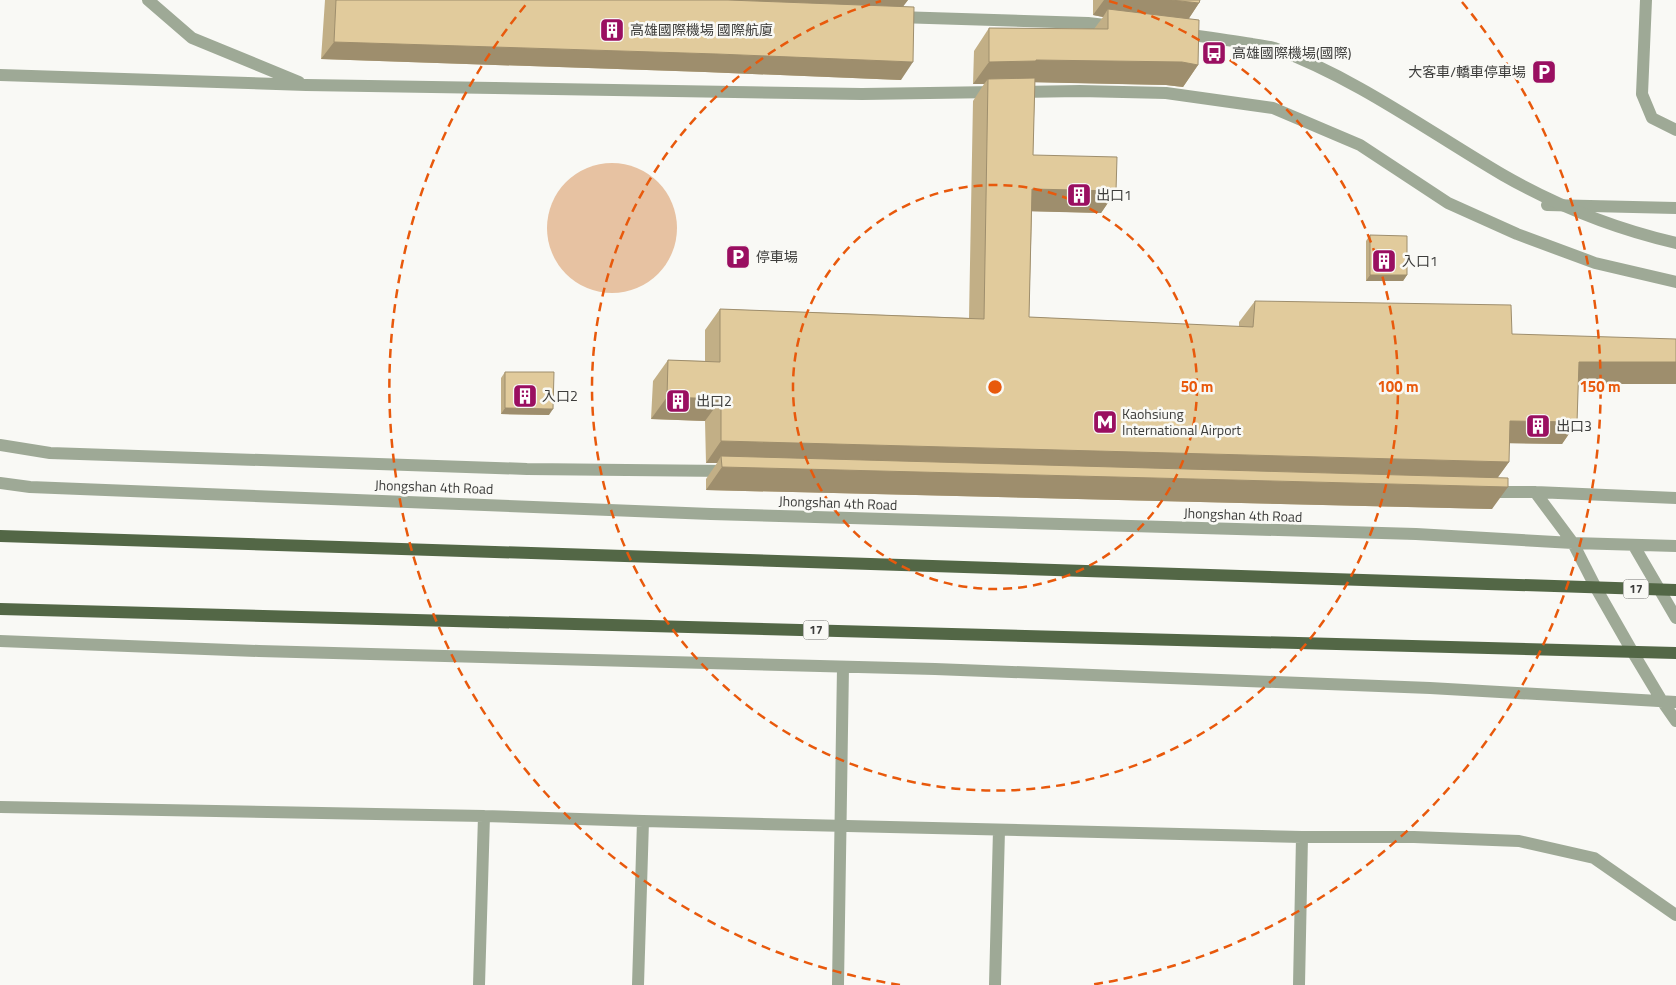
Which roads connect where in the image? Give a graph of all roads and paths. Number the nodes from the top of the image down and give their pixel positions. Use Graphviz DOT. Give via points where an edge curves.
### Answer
graph roads {
  1 [pos="148,0"];
  2 [pos="1646,0"];
  3 [pos="887,16"];
  4 [pos="1126,27"];
  5 [pos="1172,33"];
  6 [pos="0,75"];
  7 [pos="306,85"];
  8 [pos="1676,130"];
  9 [pos="1547,205"];
  10 [pos="1676,208"];
  11 [pos="1676,242"];
  12 [pos="1676,282"];
  13 [pos="0,445"];
  14 [pos="736,471"];
  15 [pos="0,483"];
  16 [pos="1479,492"];
  17 [pos="1535,492"];
  18 [pos="1676,498"];
  19 [pos="0,536"];
  20 [pos="1573,543"];
  21 [pos="1634,546"];
  22 [pos="1676,546"];
  23 [pos="1596,588"];
  24 [pos="1659,589"];
  25 [pos="1676,590"];
  26 [pos="0,609"];
  27 [pos="1676,618"];
  28 [pos="0,642"];
  29 [pos="1632,651"];
  30 [pos="1676,653"];
  31 [pos="844,667"];
  32 [pos="1662,701"];
  33 [pos="1676,702"];
  34 [pos="1676,721"];
  35 [pos="0,807"];
  36 [pos="484,816"];
  37 [pos="643,822"];
  38 [pos="840,826"];
  39 [pos="999,830"];
  40 [pos="1302,837"];
  41 [pos="1676,916"];
  42 [pos="479,985"];
  43 [pos="638,985"];
  44 [pos="838,985"];
  45 [pos="995,985"];
  46 [pos="1299,985"];
  1 -- 7 [label="street" via="192,38"];
  2 -- 8 [label="street" via="1642,94 1652,118"];
  3 -- 4 [label="street, bridge"];
  5 -- 11 [label="street, bridge" via="1272,47 1317,66 1380,100 1506,176 1581,214"];
  6 -- 7 [label="street"];
  7 -- 12 [label="street" via="862,94 1166,93 1273,108 1360,145 1448,203 1517,234 1595,263"];
  9 -- 10 [label="street"];
  13 -- 14 [label="street" via="50,453 517,469"];
  15 -- 20 [label="street, Jhongshan 4th Road" via="30,487 711,514 1406,534"];
  16 -- 17 [label="street"];
  17 -- 18 [label="street"];
  17 -- 20 [label="street"];
  19 -- 23 [label="main road, 17"];
  20 -- 21 [label="street, Jhongshan 4th Road"];
  20 -- 23 [label="street"];
  21 -- 22 [label="street, Jhongshan 4th Road"];
  21 -- 24 [label="street"];
  23 -- 24 [label="main road, 17"];
  23 -- 29 [label="street"];
  24 -- 25 [label="main road, 17"];
  24 -- 27 [label="street"];
  26 -- 29 [label="main road, 17"];
  28 -- 31 [label="street"];
  29 -- 30 [label="main road, 17"];
  29 -- 32 [label="street"];
  31 -- 32 [label="street" via="1430,688"];
  31 -- 38 [label="street"];
  32 -- 33 [label="street"];
  32 -- 34 [label="street"];
  35 -- 36 [label="street"];
  36 -- 37 [label="street"];
  36 -- 42 [label="street"];
  37 -- 38 [label="street"];
  37 -- 43 [label="street"];
  38 -- 39 [label="street"];
  38 -- 44 [label="street"];
  39 -- 40 [label="street"];
  39 -- 45 [label="street"];
  40 -- 41 [label="street" via="1519,841 1594,858"];
  40 -- 46 [label="street"];
}
